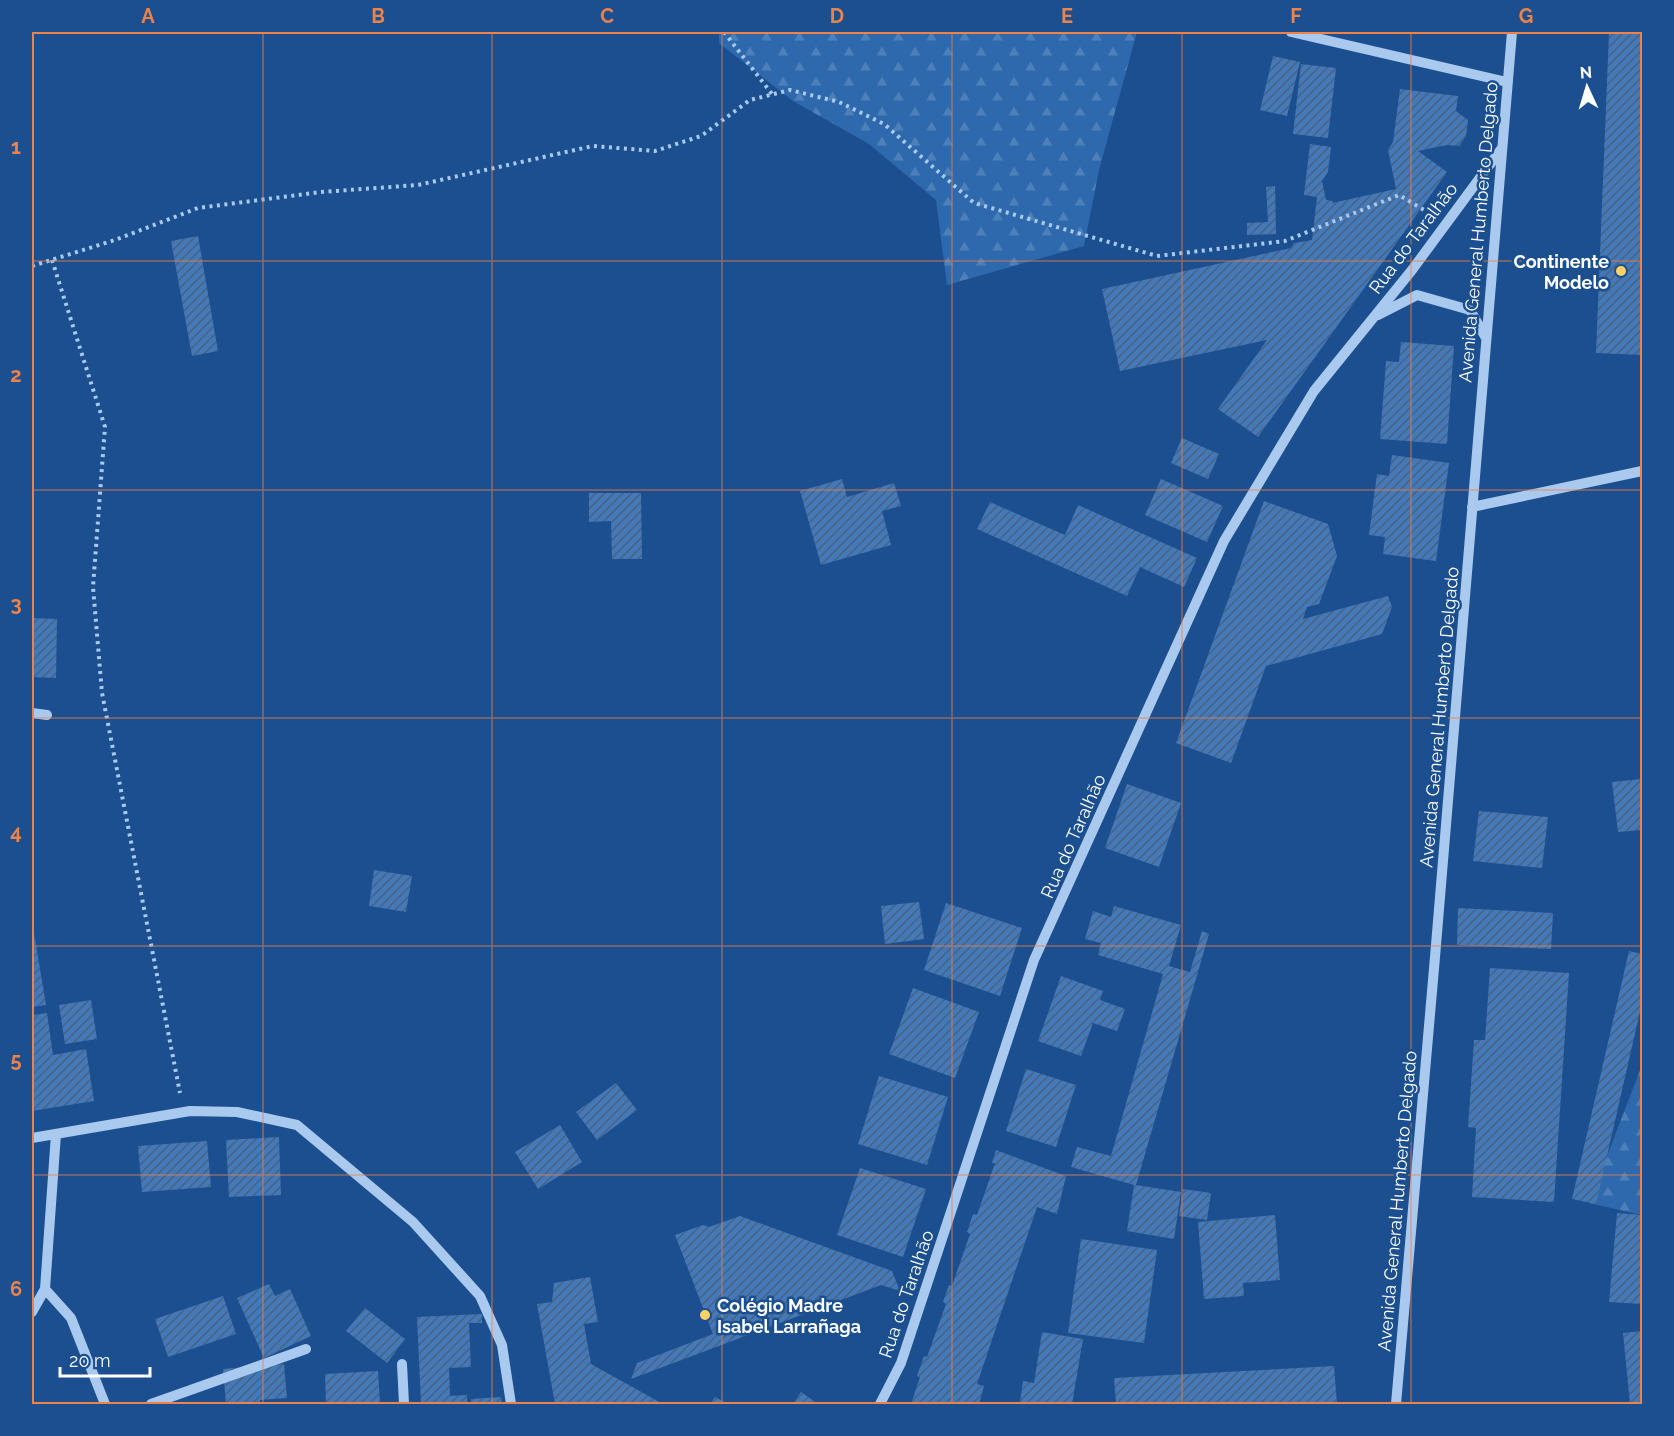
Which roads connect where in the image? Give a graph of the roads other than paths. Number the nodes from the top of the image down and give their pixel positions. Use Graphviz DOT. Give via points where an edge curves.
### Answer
graph roads {
  1 [pos="1291,32"];
  2 [pos="1512,32"];
  3 [pos="1507,82"];
  4 [pos="1502,148"];
  5 [pos="1372,318"];
  6 [pos="1486,338"];
  7 [pos="1642,471"];
  8 [pos="1472,507"];
  9 [pos="32,713"];
  10 [pos="47,716"];
  11 [pos="56,1134"];
  12 [pos="32,1138"];
  13 [pos="45,1289"];
  14 [pos="32,1312"];
  15 [pos="306,1349"];
  16 [pos="402,1364"];
  17 [pos="105,1404"];
  18 [pos="151,1404"];
  19 [pos="404,1404"];
  20 [pos="511,1404"];
  21 [pos="880,1404"];
  22 [pos="1396,1404"];
  1 -- 3 [label="street"];
  2 -- 3 [label="street, Avenida General Humberto Delgado"];
  3 -- 4 [label="street, Avenida General Humberto Delgado"];
  4 -- 5 [label="street, Rua do Taralhão"];
  4 -- 6 [label="street, Avenida General Humberto Delgado"];
  5 -- 6 [label="street, Rua do Taralhão" via="1417,295 1470,310"];
  5 -- 21 [label="street, Rua do Taralhão" via="1314,391 1224,541 1035,960 901,1363"];
  6 -- 8 [label="street, Avenida General Humberto Delgado"];
  7 -- 8 [label="street"];
  8 -- 22 [label="street, Avenida General Humberto Delgado"];
  9 -- 10 [label="street"];
  11 -- 12 [label="street"];
  11 -- 13 [label="street"];
  11 -- 20 [label="street" via="183,1112 237,1112 297,1125 413,1221 480,1296 502,1345"];
  13 -- 14 [label="street"];
  13 -- 17 [label="street" via="71,1318"];
  15 -- 18 [label="street"];
  16 -- 19 [label="street"];
}
